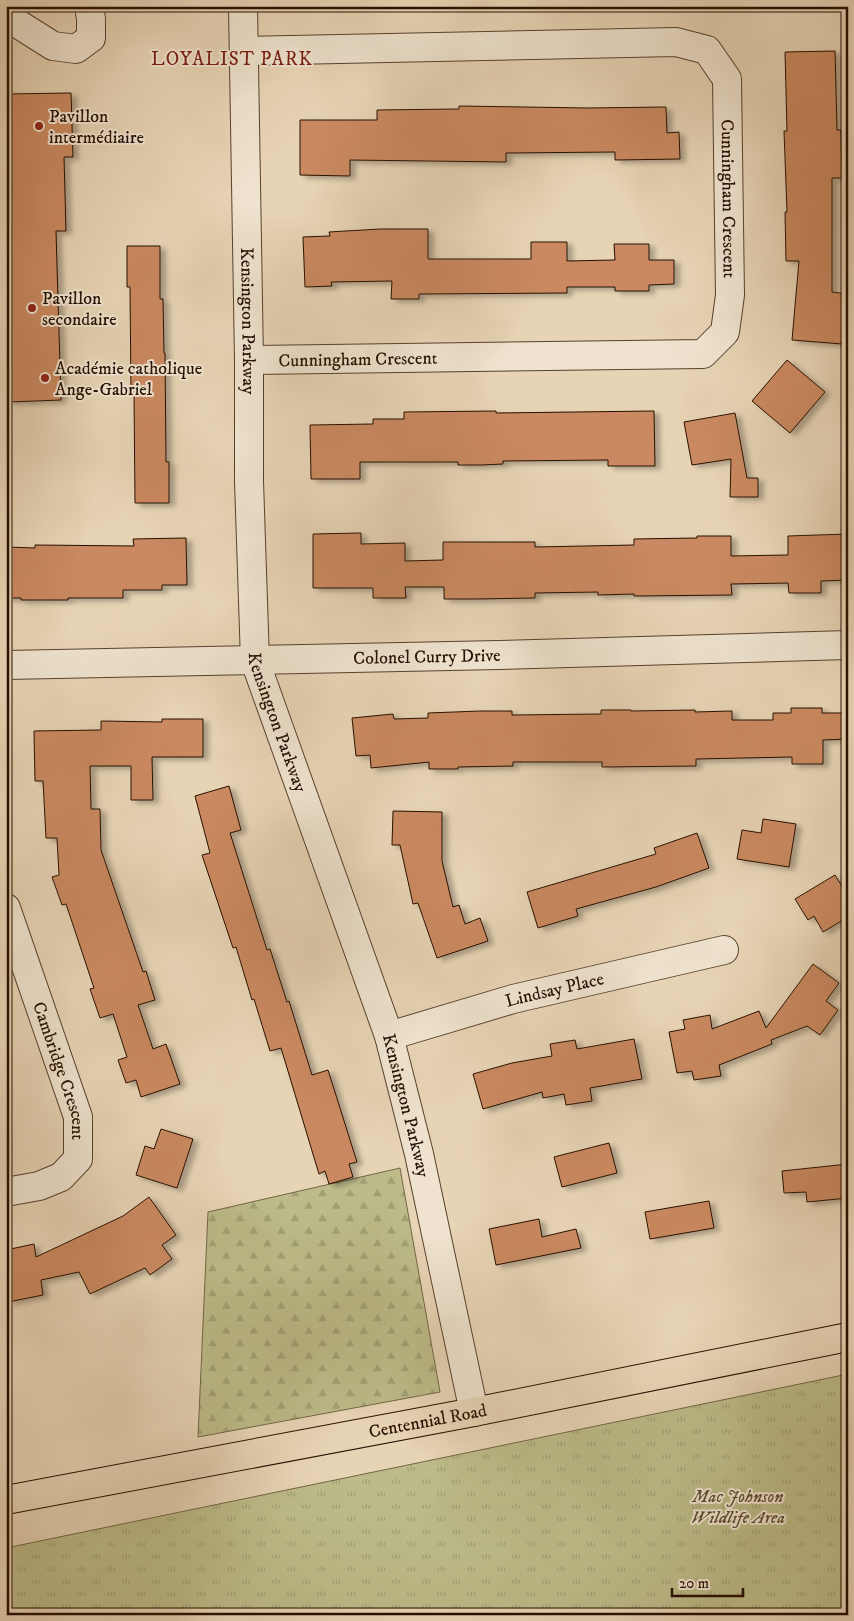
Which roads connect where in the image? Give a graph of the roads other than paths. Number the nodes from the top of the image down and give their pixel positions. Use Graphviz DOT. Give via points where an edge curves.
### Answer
graph roads {
  1 [pos="89,6"];
  2 [pos="243,6"];
  3 [pos="13,19"];
  4 [pos="244,51"];
  5 [pos="249,360"];
  6 [pos="848,645"];
  7 [pos="255,660"];
  8 [pos="6,665"];
  9 [pos="6,908"];
  10 [pos="724,950"];
  11 [pos="389,1036"];
  12 [pos="6,1192"];
  13 [pos="848,1337"];
  14 [pos="474,1412"];
  15 [pos="6,1500"];
  1 -- 3 [label="street" via="91,38 76,49 53,46"];
  2 -- 4 [label="street, Kensington Parkway"];
  4 -- 5 [label="street, Kensington Parkway"];
  4 -- 5 [label="street, Cunningham Crescent" via="676,42 707,50 727,79 730,295 725,332 703,354"];
  5 -- 7 [label="street, Kensington Parkway"];
  6 -- 7 [label="street, Colonel Curry Drive"];
  7 -- 8 [label="street, Colonel Curry Drive"];
  7 -- 11 [label="street, Kensington Parkway"];
  9 -- 12 [label="street, Cambridge Crescent" via="78,1117 78,1159 61,1177 39,1186"];
  10 -- 11 [label="street, Lindsay Place" via="513,999"];
  11 -- 14 [label="street, Kensington Parkway" via="419,1154"];
  13 -- 14 [label="main road, Centennial Road"];
  14 -- 15 [label="main road, Centennial Road"];
}
